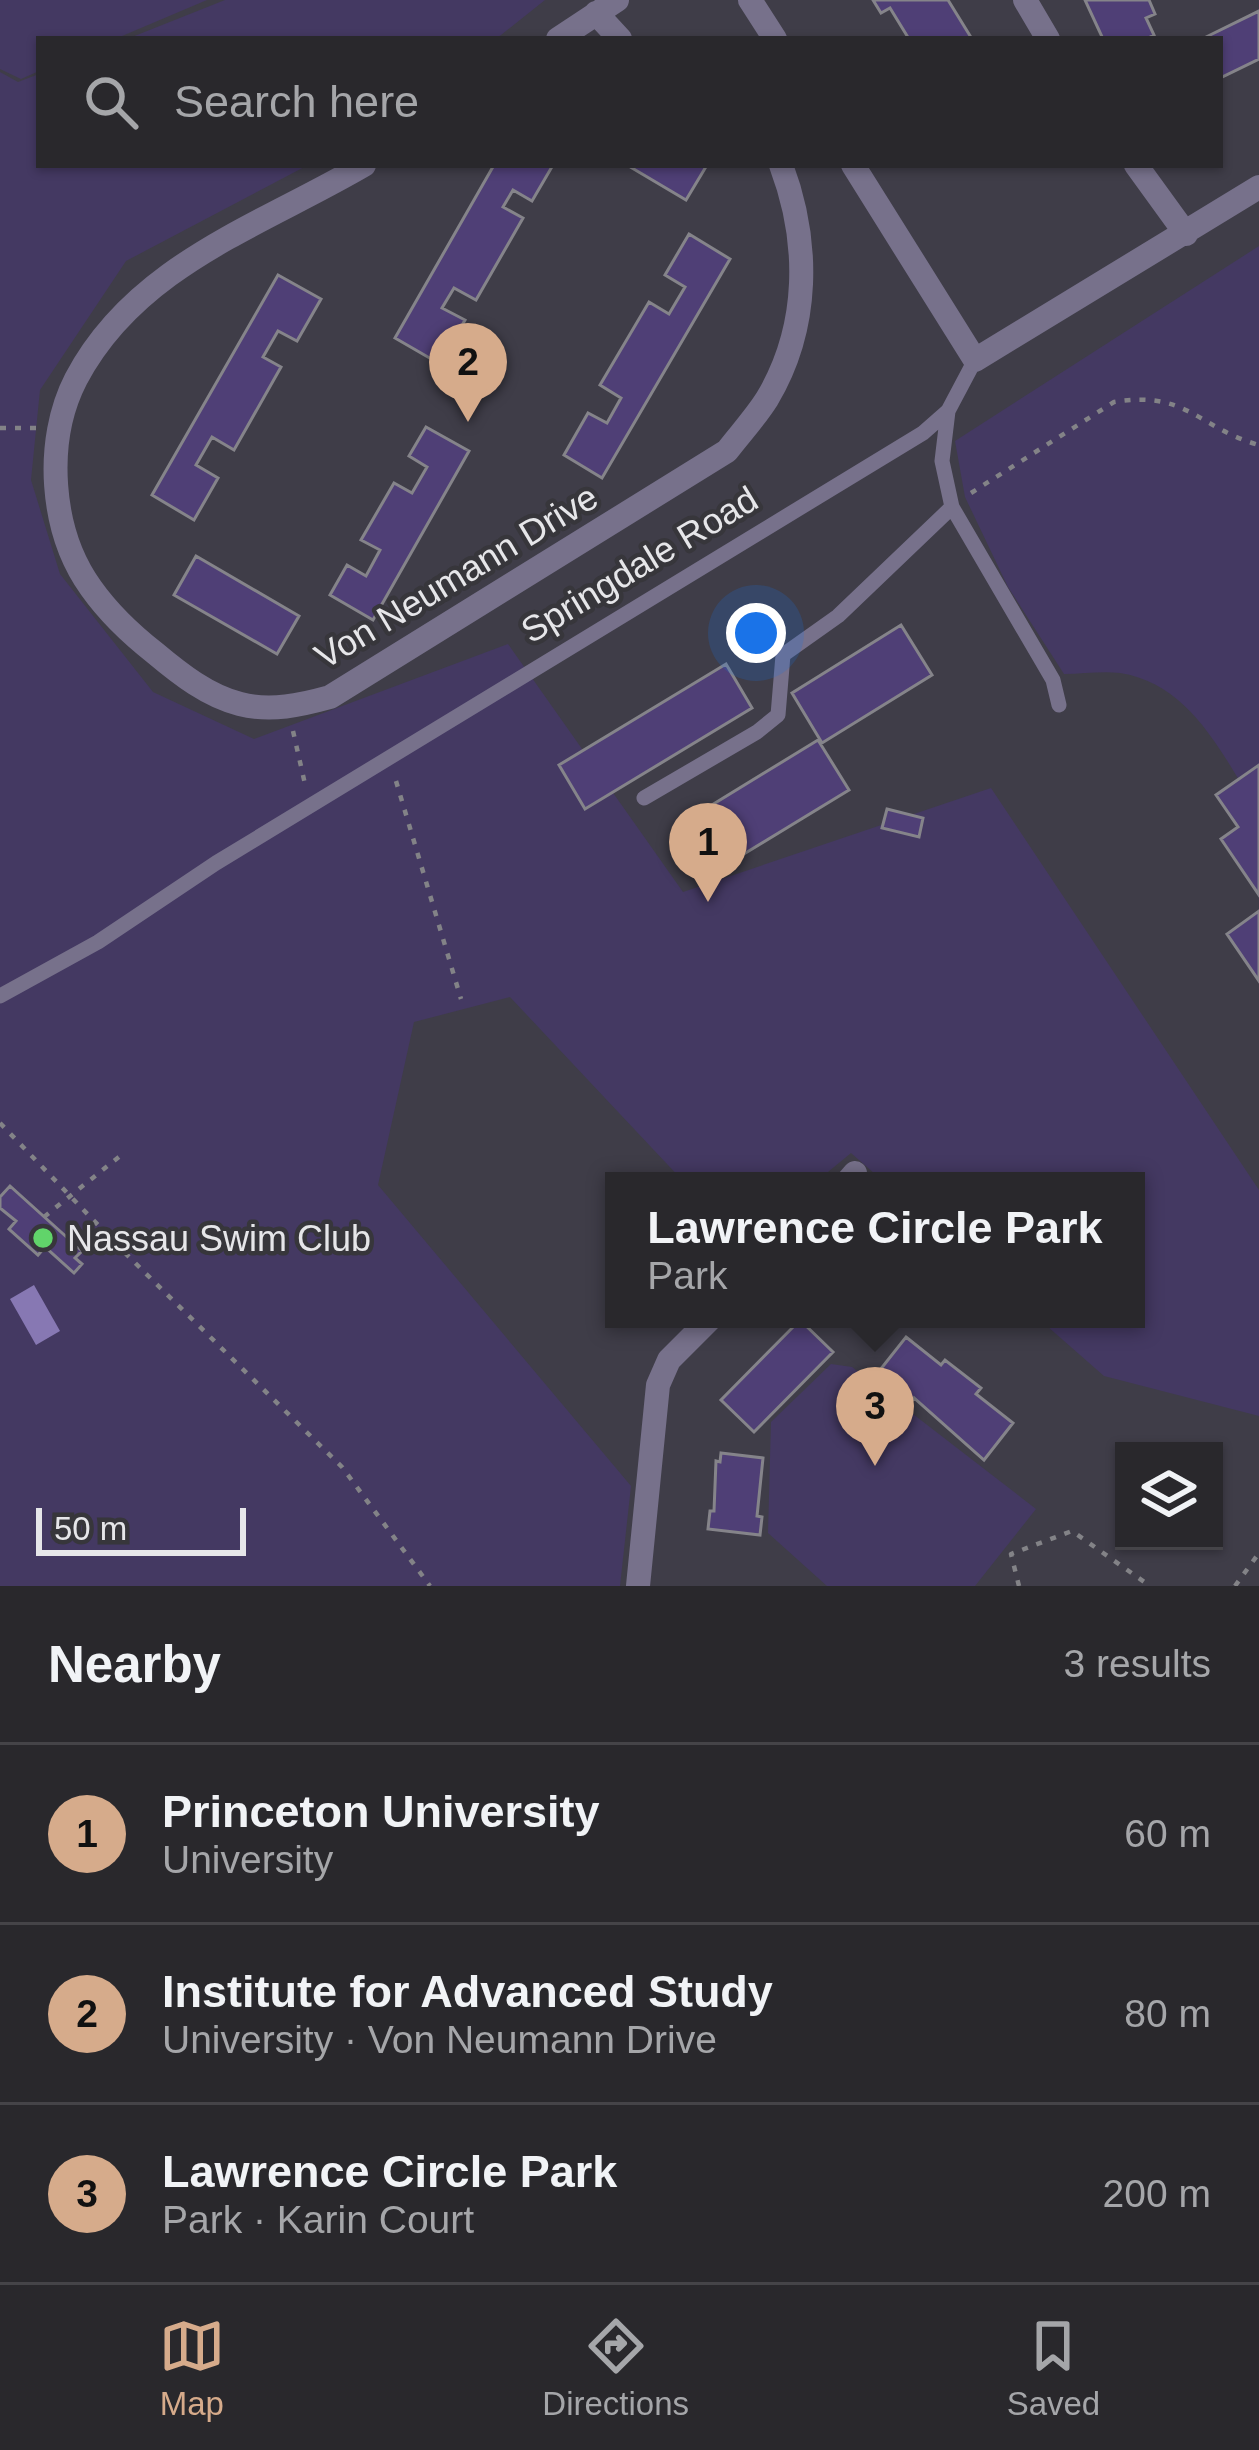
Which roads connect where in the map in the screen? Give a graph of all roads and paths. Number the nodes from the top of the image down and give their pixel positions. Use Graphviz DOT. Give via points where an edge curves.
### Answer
graph roads {
  1 [pos="751,0"];
  2 [pos="1025,0"];
  3 [pos="606,7"];
  4 [pos="562,36"];
  5 [pos="619,36"];
  6 [pos="773,36"];
  7 [pos="1046,36"];
  8 [pos="358,168"];
  9 [pos="783,168"];
  10 [pos="856,168"];
  11 [pos="1138,168"];
  12 [pos="1259,187"];
  13 [pos="1186,234"];
  14 [pos="975,360"];
  15 [pos="948,411"];
  16 [pos="0,428"];
  17 [pos="58,429"];
  18 [pos="1259,445"];
  19 [pos="952,507"];
  20 [pos="1059,706"];
  21 [pos="288,708"];
  22 [pos="389,758"];
  23 [pos="644,798"];
  24 [pos="310,807"];
  25 [pos="0,995"];
  26 [pos="461,999"];
  27 [pos="0,1123"];
  28 [pos="120,1156"];
  29 [pos="70,1196"];
  30 [pos="44,1217"];
  31 [pos="701,1328"];
  32 [pos="1259,1553"];
  33 [pos="430,1586"];
  34 [pos="638,1586"];
  35 [pos="1019,1586"];
  36 [pos="1150,1586"];
  37 [pos="1235,1586"];
  1 -- 6 [label="street"];
  2 -- 7 [label="street"];
  3 -- 4 [label="street"];
  3 -- 5 [label="street"];
  8 -- 17 [label="street, Von Neumann Drive" via="156,282 111,326 76,380"];
  9 -- 21 [label="street, Von Neumann Drive" via="796,204 802,294 767,399 727,452 330,697"];
  10 -- 14 [label="street"];
  11 -- 13 [label="street"];
  12 -- 13 [label="street"];
  13 -- 14 [label="street"];
  14 -- 15 [label="lane, Springdale Road"];
  15 -- 19 [label="lane" via="942,461"];
  15 -- 22 [label="lane, Springdale Road"];
  16 -- 17 [label="path"];
  17 -- 21 [label="street, Von Neumann Drive" via="64,534 89,587 188,680 240,704"];
  18 -- 19 [label="path" via="1172,401 1114,402"];
  19 -- 20 [label="lane" via="1053,680"];
  19 -- 23 [label="lane" via="838,616 783,655 778,715"];
  21 -- 24 [label="path"];
  22 -- 24 [label="lane, Springdale Road"];
  22 -- 26 [label="path"];
  24 -- 25 [label="lane, Springdale Road"];
  27 -- 29 [label="path"];
  28 -- 29 [label="path"];
  29 -- 30 [label="path"];
  29 -- 33 [label="path" via="342,1466"];
  31 -- 34 [label="street" via="669,1360 658,1385"];
  32 -- 37 [label="path"];
  35 -- 36 [label="path" via="1011,1554 1072,1531"];
}
